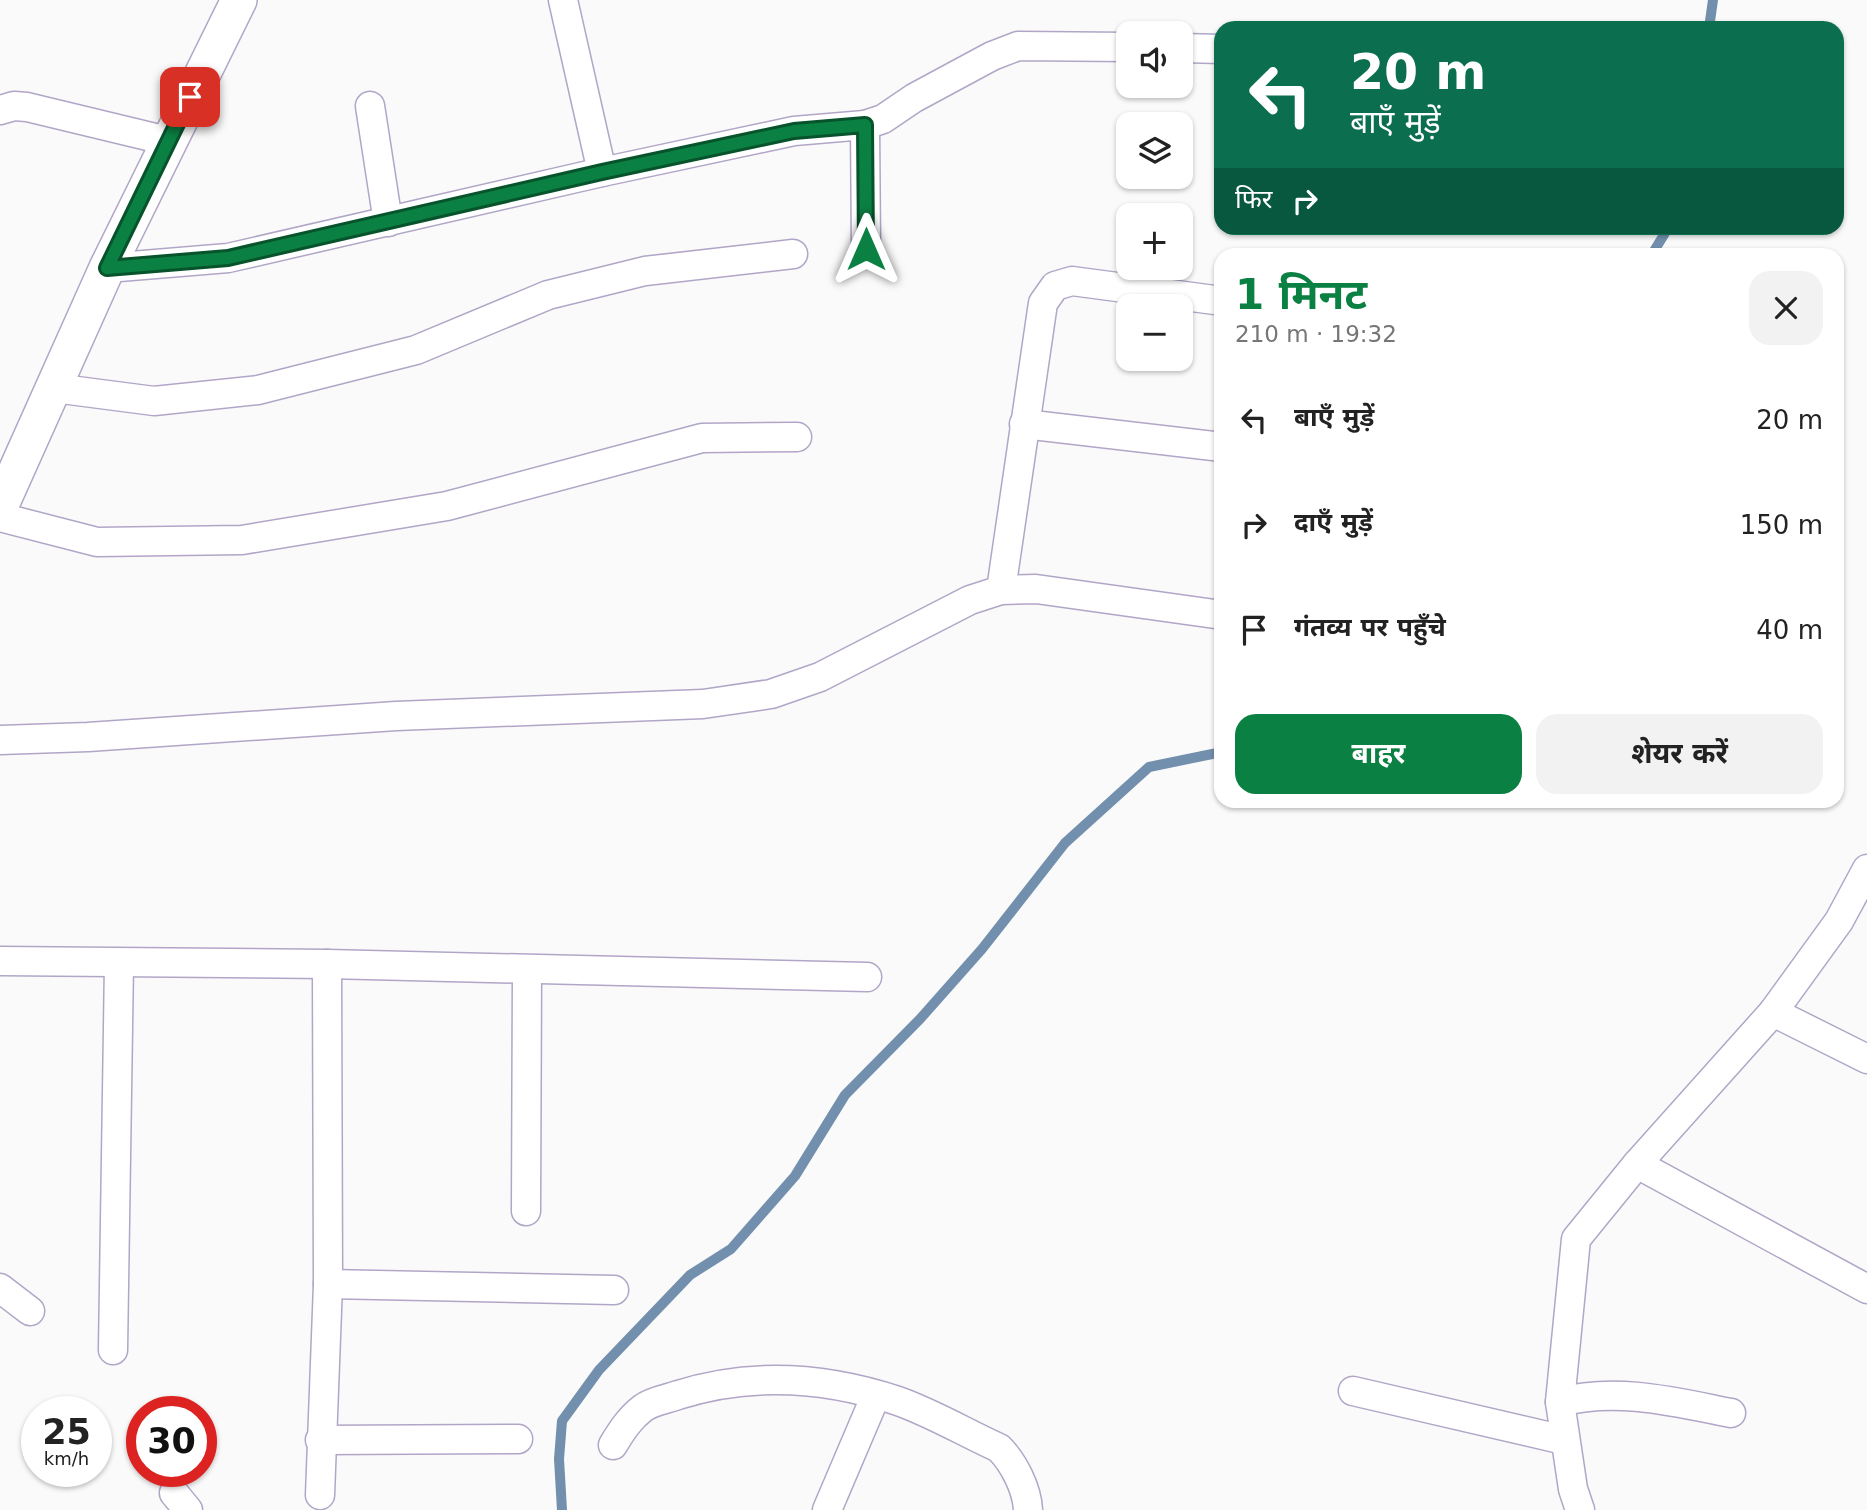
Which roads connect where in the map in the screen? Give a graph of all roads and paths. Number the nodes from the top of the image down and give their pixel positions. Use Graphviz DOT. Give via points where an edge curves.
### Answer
graph roads {
  1 [pos="239,0"];
  2 [pos="563,0"];
  3 [pos="1116,47"];
  4 [pos="1193,48"];
  5 [pos="1214,49"];
  6 [pos="370,106"];
  7 [pos="0,110"];
  8 [pos="865,125"];
  9 [pos="169,141"];
  10 [pos="602,172"];
  11 [pos="388,222"];
  12 [pos="866,249"];
  13 [pos="793,254"];
  14 [pos="107,268"];
  15 [pos="1214,300"];
  16 [pos="54,388"];
  17 [pos="1024,424"];
  18 [pos="797,437"];
  19 [pos="1214,446"];
  20 [pos="0,507"];
  21 [pos="0,517"];
  22 [pos="1002,590"];
  23 [pos="1214,614"];
  24 [pos="0,740"];
  25 [pos="1863,887"];
  26 [pos="0,961"];
  27 [pos="119,963"];
  28 [pos="327,964"];
  29 [pos="527,971"];
  30 [pos="867,977"];
  31 [pos="1773,1012"];
  32 [pos="1867,1059"];
  33 [pos="1637,1164"];
  34 [pos="526,1211"];
  35 [pos="328,1284"];
  36 [pos="0,1288"];
  37 [pos="1867,1289"];
  38 [pos="614,1290"];
  39 [pos="30,1311"];
  40 [pos="113,1350"];
  41 [pos="1353,1391"];
  42 [pos="876,1395"];
  43 [pos="1560,1402"];
  44 [pos="1731,1413"];
  45 [pos="518,1438"];
  46 [pos="320,1440"];
  47 [pos="1564,1440"];
  48 [pos="614,1445"];
  49 [pos="320,1495"];
  50 [pos="827,1510"];
  51 [pos="1028,1510"];
  52 [pos="1580,1510"];
  1 -- 9 [label="street"];
  2 -- 10 [label="street"];
  3 -- 8 [label="street" via="1017,46"];
  4 -- 5 [label="street"];
  6 -- 11 [label="street"];
  7 -- 9 [label="street" via="27,107"];
  8 -- 10 [label="street" via="794,131"];
  8 -- 12 [label="street"];
  9 -- 14 [label="street"];
  10 -- 11 [label="street"];
  11 -- 14 [label="street" via="228,258"];
  13 -- 16 [label="street" via="645,271 548,295 416,350 258,390 154,401"];
  14 -- 16 [label="street"];
  15 -- 17 [label="street" via="1072,281 1055,286 1043,303"];
  16 -- 20 [label="street"];
  17 -- 19 [label="street"];
  17 -- 22 [label="street"];
  18 -- 21 [label="street" via="702,438 447,506 242,540 97,542"];
  22 -- 23 [label="street" via="1036,589"];
  22 -- 24 [label="street" via="970,600 820,677 771,694 716,702"];
  25 -- 31 [label="street"];
  26 -- 27 [label="street"];
  27 -- 28 [label="street"];
  27 -- 40 [label="street"];
  28 -- 29 [label="street"];
  28 -- 35 [label="street"];
  29 -- 30 [label="street"];
  29 -- 34 [label="street"];
  31 -- 32 [label="street"];
  31 -- 33 [label="street"];
  33 -- 37 [label="street"];
  33 -- 43 [label="street" via="1576,1239"];
  35 -- 38 [label="street"];
  35 -- 46 [label="street"];
  36 -- 39 [label="street"];
  41 -- 47 [label="street"];
  42 -- 48 [label="street" via="768,1378 737,1382 646,1405 623,1427"];
  42 -- 50 [label="street"];
  42 -- 51 [label="street" via="999,1448 1026,1493"];
  43 -- 44 [label="street" via="1586,1396 1655,1398"];
  43 -- 47 [label="street"];
  45 -- 46 [label="street"];
  46 -- 49 [label="street"];
  47 -- 52 [label="street"];
}
